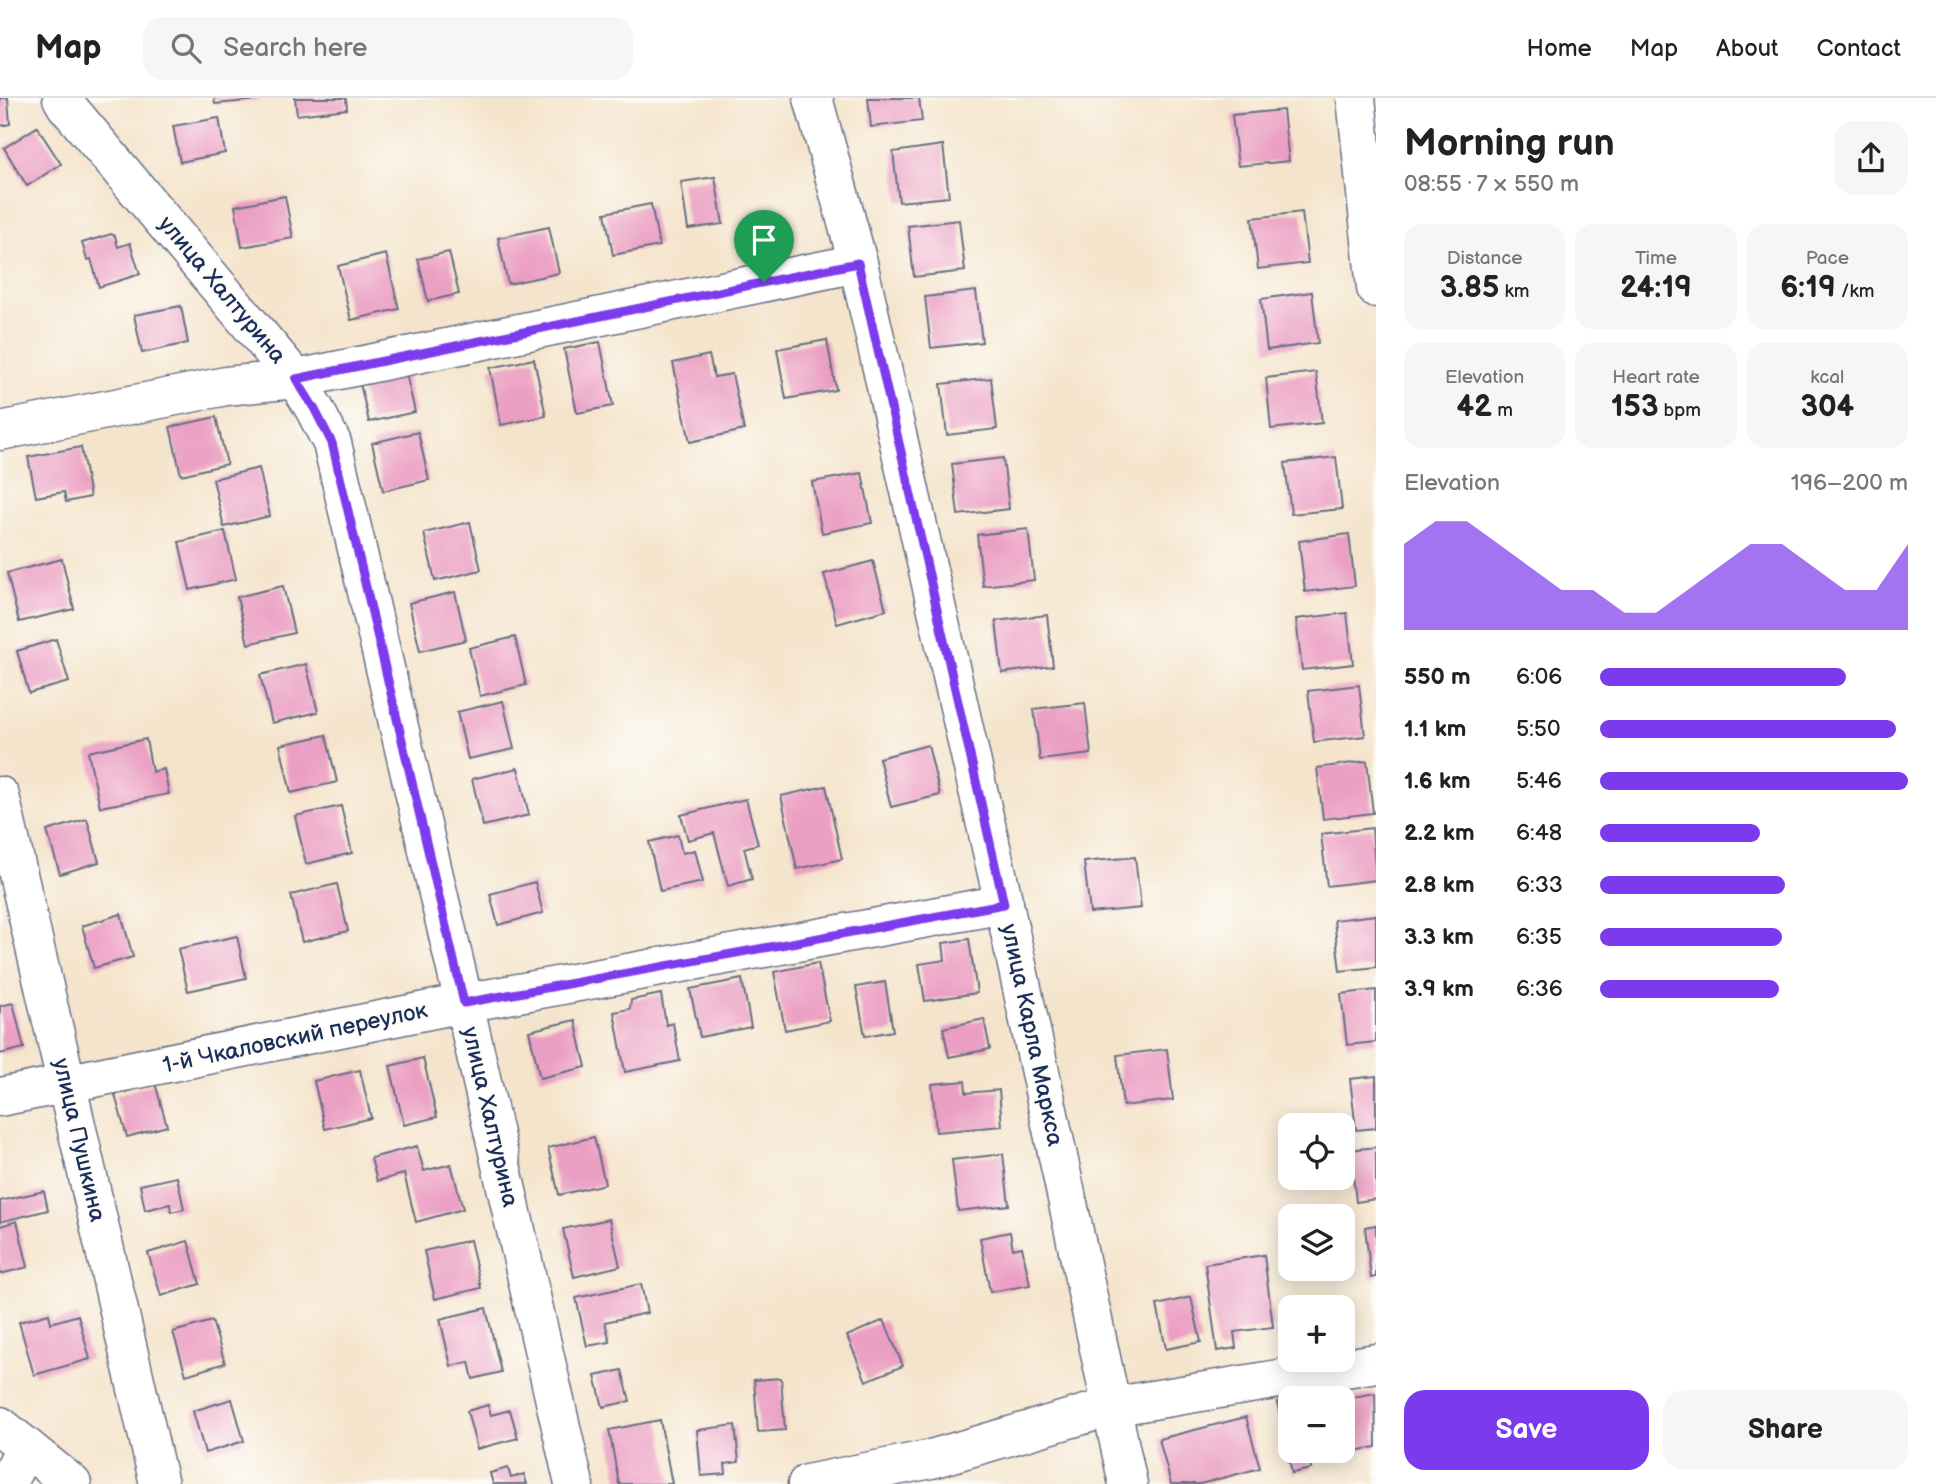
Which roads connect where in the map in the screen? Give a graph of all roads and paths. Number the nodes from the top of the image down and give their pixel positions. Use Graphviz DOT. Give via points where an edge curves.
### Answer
graph roads {
  1 [pos="62,98"];
  2 [pos="813,98"];
  3 [pos="1356,98"];
  4 [pos="858,263"];
  5 [pos="1376,288"];
  6 [pos="296,379"];
  7 [pos="0,431"];
  8 [pos="0,796"];
  9 [pos="1004,904"];
  10 [pos="464,1003"];
  11 [pos="66,1084"];
  12 [pos="0,1097"];
  13 [pos="1376,1363"];
  14 [pos="1110,1406"];
  15 [pos="13,1436"];
  16 [pos="920,1471"];
  17 [pos="6,1484"];
  18 [pos="72,1484"];
  19 [pos="159,1484"];
  20 [pos="574,1484"];
  21 [pos="807,1484"];
  22 [pos="1128,1484"];
  1 -- 6 [label="street, улица Халтурина"];
  2 -- 4 [label="street, улица Карла Маркса"];
  3 -- 5 [label="street"];
  4 -- 6 [label="street"];
  4 -- 9 [label="street, улица Карла Маркса"];
  6 -- 7 [label="street" via="226,387"];
  6 -- 10 [label="street, улица Халтурина" via="332,443"];
  8 -- 11 [label="street, улица Пушкина"];
  9 -- 10 [label="street, 1-й Чкаловский переулок"];
  9 -- 14 [label="street, улица Карла Маркса"];
  10 -- 11 [label="street, 1-й Чкаловский переулок"];
  10 -- 20 [label="street, улица Халтурина"];
  11 -- 12 [label="street, 1-й Чкаловский переулок"];
  11 -- 19 [label="street, улица Пушкина"];
  13 -- 14 [label="street"];
  14 -- 16 [label="street"];
  14 -- 22 [label="street, улица Карла Маркса"];
  15 -- 17 [label="street"];
  15 -- 18 [label="street"];
  16 -- 21 [label="street"];
}
